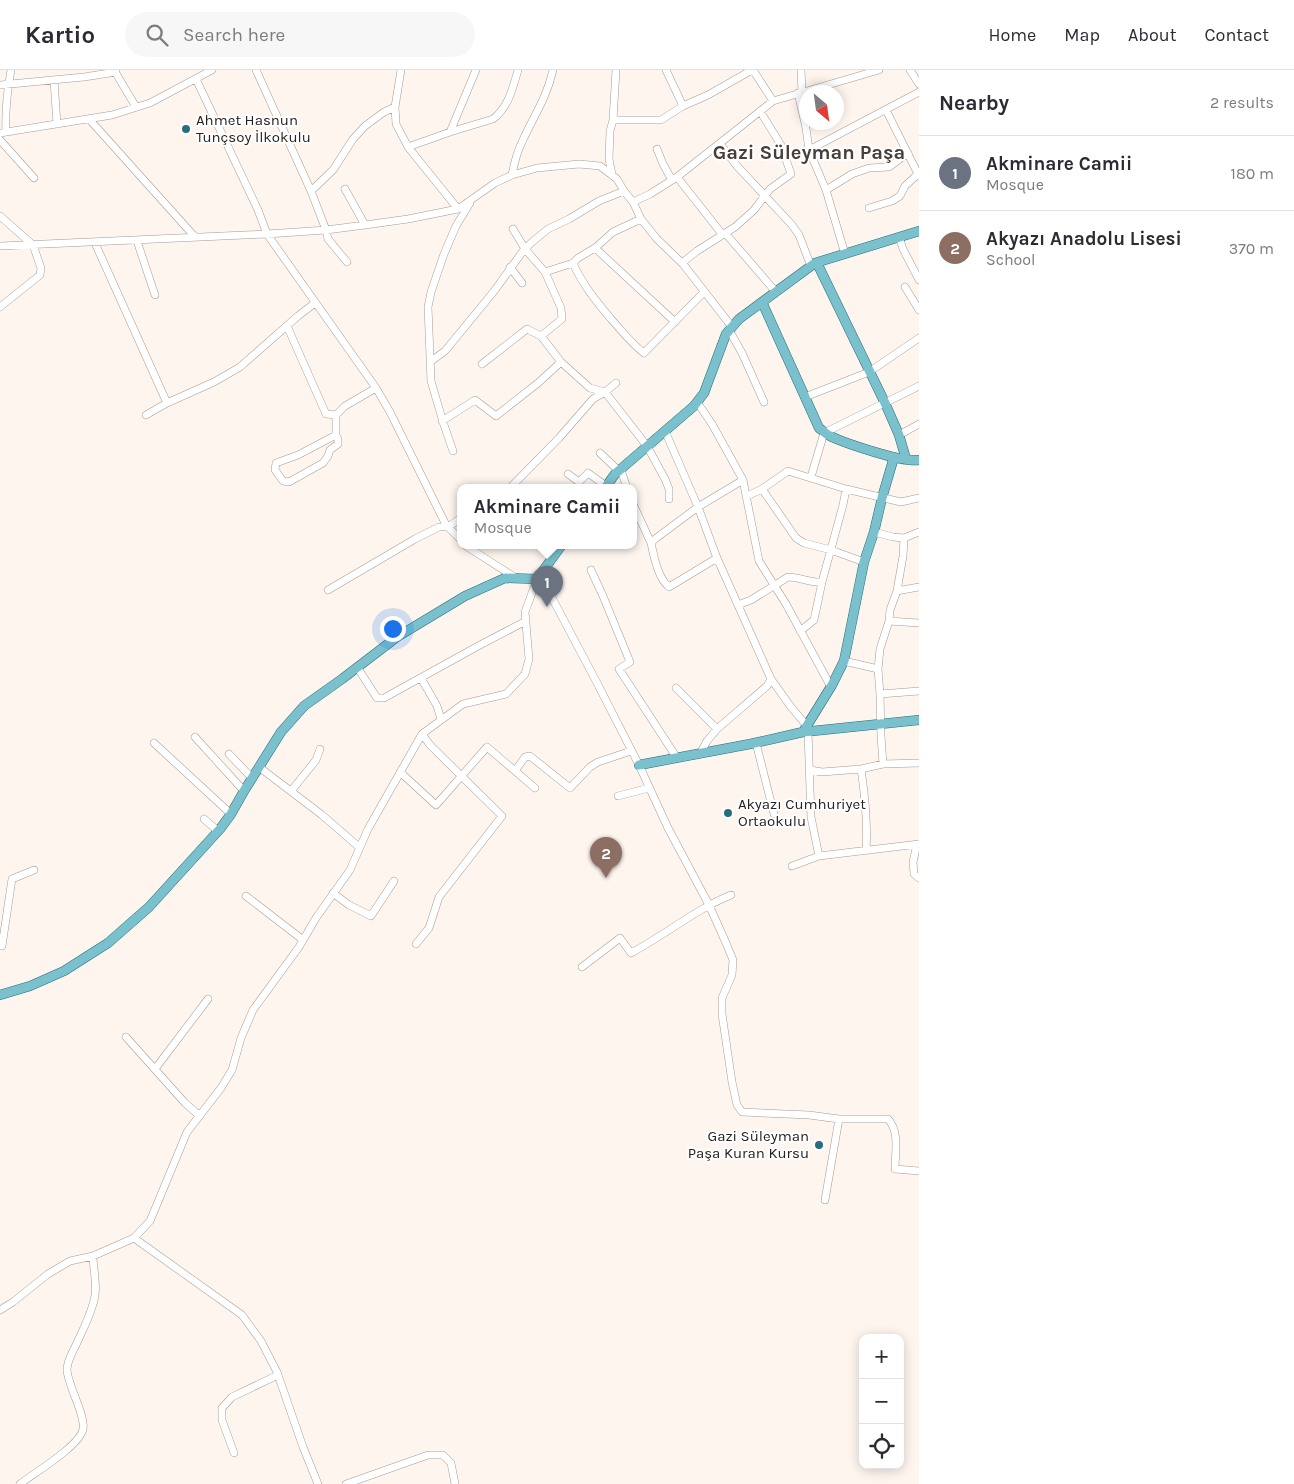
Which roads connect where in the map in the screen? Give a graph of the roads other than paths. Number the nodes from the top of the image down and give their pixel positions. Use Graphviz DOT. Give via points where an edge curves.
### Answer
graph roads {
  1 [pos="11,70"];
  2 [pos="212,70"];
  3 [pos="256,70"];
  4 [pos="402,70"];
  5 [pos="476,70"];
  6 [pos="518,70"];
  7 [pos="553,70"];
  8 [pos="616,70"];
  9 [pos="666,70"];
  10 [pos="753,70"];
  11 [pos="801,70"];
  12 [pos="879,70"];
  13 [pos="910,70"];
  14 [pos="115,71"];
  15 [pos="870,71"];
  16 [pos="196,79"];
  17 [pos="54,80"];
  18 [pos="8,84"];
  19 [pos="919,84"];
  20 [pos="0,85"];
  21 [pos="800,85"];
  22 [pos="825,85"];
  23 [pos="919,92"];
  24 [pos="799,93"];
  25 [pos="773,102"];
  26 [pos="682,106"];
  27 [pos="136,107"];
  28 [pos="395,107"];
  29 [pos="886,110"];
  30 [pos="760,111"];
  31 [pos="89,119"];
  32 [pos="613,120"];
  33 [pos="57,124"];
  34 [pos="806,130"];
  35 [pos="3,132"];
  36 [pos="450,132"];
  37 [pos="0,140"];
  38 [pos="720,144"];
  39 [pos="408,147"];
  40 [pos="657,149"];
  41 [pos="809,150"];
  42 [pos="908,153"];
  43 [pos="612,175"];
  44 [pos="918,175"];
  45 [pos="512,176"];
  46 [pos="34,178"];
  47 [pos="675,179"];
  48 [pos="345,189"];
  49 [pos="826,190"];
  50 [pos="311,191"];
  51 [pos="624,191"];
  52 [pos="766,196"];
  53 [pos="471,200"];
  54 [pos="633,202"];
  55 [pos="869,208"];
  56 [pos="458,209"];
  57 [pos="0,216"];
  58 [pos="641,218"];
  59 [pos="366,225"];
  60 [pos="513,229"];
  61 [pos="326,230"];
  62 [pos="919,231"];
  63 [pos="266,234"];
  64 [pos="724,234"];
  65 [pos="195,237"];
  66 [pos="899,237"];
  67 [pos="137,241"];
  68 [pos="95,243"];
  69 [pos="32,245"];
  70 [pos="0,246"];
  71 [pos="595,248"];
  72 [pos="525,249"];
  73 [pos="845,254"];
  74 [pos="347,262"];
  75 [pos="682,262"];
  76 [pos="572,263"];
  77 [pos="814,264"];
  78 [pos="510,267"];
  79 [pos="545,272"];
  80 [pos="919,280"];
  81 [pos="522,283"];
  82 [pos="905,287"];
  83 [pos="704,292"];
  84 [pos="776,292"];
  85 [pos="155,295"];
  86 [pos="762,302"];
  87 [pos="315,303"];
  88 [pos="0,307"];
  89 [pos="919,310"];
  90 [pos="675,322"];
  91 [pos="287,326"];
  92 [pos="731,329"];
  93 [pos="541,336"];
  94 [pos="917,340"];
  95 [pos="919,350"];
  96 [pos="430,362"];
  97 [pos="561,362"];
  98 [pos="482,364"];
  99 [pos="869,372"];
  100 [pos="616,383"];
  101 [pos="919,386"];
  102 [pos="376,388"];
  103 [pos="605,392"];
  104 [pos="805,397"];
  105 [pos="697,402"];
  106 [pos="764,402"];
  107 [pos="167,403"];
  108 [pos="885,403"];
  109 [pos="146,415"];
  110 [pos="336,415"];
  111 [pos="442,421"];
  112 [pos="919,424"];
  113 [pos="665,431"];
  114 [pos="824,433"];
  115 [pos="336,435"];
  116 [pos="899,435"];
  117 [pos="647,446"];
  118 [pos="453,451"];
  119 [pos="600,453"];
  120 [pos="894,457"];
  121 [pos="906,459"];
  122 [pos="919,460"];
  123 [pos="620,470"];
  124 [pos="568,474"];
  125 [pos="811,477"];
  126 [pos="743,480"];
  127 [pos="514,484"];
  128 [pos="602,484"];
  129 [pos="608,484"];
  130 [pos="625,484"];
  131 [pos="846,488"];
  132 [pos="762,489"];
  133 [pos="747,496"];
  134 [pos="882,498"];
  135 [pos="919,498"];
  136 [pos="669,499"];
  137 [pos="698,507"];
  138 [pos="637,513"];
  139 [pos="457,521"];
  140 [pos="448,527"];
  141 [pos="874,532"];
  142 [pos="919,532"];
  143 [pos="457,536"];
  144 [pos="904,538"];
  145 [pos="651,544"];
  146 [pos="471,549"];
  147 [pos="560,549"];
  148 [pos="831,550"];
  149 [pos="717,558"];
  150 [pos="864,562"];
  151 [pos="591,570"];
  152 [pos="516,578"];
  153 [pos="537,579"];
  154 [pos="822,582"];
  155 [pos="774,586"];
  156 [pos="919,587"];
  157 [pos="328,590"];
  158 [pos="897,591"];
  159 [pos="738,604"];
  160 [pos="889,620"];
  161 [pos="526,621"];
  162 [pos="919,623"];
  163 [pos="800,631"];
  164 [pos="844,661"];
  165 [pos="357,667"];
  166 [pos="878,668"];
  167 [pos="421,678"];
  168 [pos="771,679"];
  169 [pos="831,687"];
  170 [pos="676,688"];
  171 [pos="919,691"];
  172 [pos="880,694"];
  173 [pos="441,720"];
  174 [pos="919,720"];
  175 [pos="881,724"];
  176 [pos="717,729"];
  177 [pos="806,730"];
  178 [pos="422,734"];
  179 [pos="195,737"];
  180 [pos="154,743"];
  181 [pos="756,743"];
  182 [pos="320,749"];
  183 [pos="631,751"];
  184 [pos="229,754"];
  185 [pos="700,754"];
  186 [pos="677,758"];
  187 [pos="919,763"];
  188 [pos="883,764"];
  189 [pos="639,765"];
  190 [pos="259,767"];
  191 [pos="861,769"];
  192 [pos="810,770"];
  193 [pos="515,771"];
  194 [pos="400,772"];
  195 [pos="462,775"];
  196 [pos="252,778"];
  197 [pos="534,788"];
  198 [pos="649,788"];
  199 [pos="291,790"];
  200 [pos="244,791"];
  201 [pos="618,796"];
  202 [pos="232,814"];
  203 [pos="774,814"];
  204 [pos="204,819"];
  205 [pos="218,831"];
  206 [pos="918,844"];
  207 [pos="359,848"];
  208 [pos="866,850"];
  209 [pos="819,856"];
  210 [pos="792,866"];
  211 [pos="34,870"];
  212 [pos="919,878"];
  213 [pos="394,881"];
  214 [pos="333,893"];
  215 [pos="731,894"];
  216 [pos="246,896"];
  217 [pos="709,905"];
  218 [pos="303,940"];
  219 [pos="416,944"];
  220 [pos="0,946"];
  221 [pos="582,967"];
  222 [pos="0,995"];
  223 [pos="208,999"];
  224 [pos="126,1037"];
  225 [pos="155,1069"];
  226 [pos="200,1116"];
  227 [pos="838,1119"];
  228 [pos="919,1170"];
  229 [pos="826,1200"];
  230 [pos="134,1238"];
  231 [pos="93,1256"];
  232 [pos="0,1310"];
  233 [pos="278,1375"];
  234 [pos="234,1453"];
  235 [pos="20,1484"];
  236 [pos="318,1484"];
  237 [pos="346,1484"];
  238 [pos="455,1484"];
  1 -- 18 [label="street"];
  2 -- 16 [label="street"];
  3 -- 50 [label="street"];
  4 -- 28 [label="street"];
  5 -- 36 [label="street"];
  6 -- 36 [label="street" via="499,115"];
  7 -- 45 [label="street" via="549,88 522,142"];
  8 -- 32 [label="street"];
  9 -- 26 [label="street"];
  10 -- 25 [label="street"];
  10 -- 26 [label="street"];
  11 -- 21 [label="street"];
  12 -- 15 [label="street"];
  13 -- 19 [label="street"];
  14 -- 17 [label="street"];
  14 -- 27 [label="street"];
  15 -- 22 [label="street"];
  16 -- 27 [label="street"];
  16 -- 63 [label="street" via="258,210"];
  17 -- 18 [label="street"];
  17 -- 33 [label="street"];
  18 -- 20 [label="street"];
  18 -- 35 [label="street"];
  23 -- 29 [label="street"];
  24 -- 25 [label="street"];
  25 -- 30 [label="street"];
  26 -- 32 [label="street" via="662,120"];
  27 -- 31 [label="street"];
  28 -- 39 [label="street" via="396,124"];
  28 -- 50 [label="street" via="365,126 333,170"];
  29 -- 41 [label="street"];
  29 -- 42 [label="street"];
  30 -- 38 [label="street"];
  30 -- 52 [label="street" via="781,145 791,174 770,189"];
  31 -- 33 [label="street"];
  31 -- 65 [label="street"];
  32 -- 43 [label="street" via="609,159"];
  33 -- 35 [label="street"];
  34 -- 41 [label="street"];
  36 -- 39 [label="street"];
  37 -- 46 [label="street"];
  38 -- 47 [label="street"];
  38 -- 52 [label="street"];
  39 -- 56 [label="street"];
  40 -- 47 [label="street" via="663,164"];
  41 -- 49 [label="street"];
  42 -- 44 [label="street"];
  42 -- 49 [label="street" via="889,167 869,168 852,174"];
  43 -- 45 [label="street" via="600,166 579,164 537,168"];
  43 -- 51 [label="street"];
  44 -- 55 [label="street" via="905,186 900,196"];
  45 -- 53 [label="street" via="495,183"];
  47 -- 54 [label="street"];
  47 -- 64 [label="street"];
  48 -- 59 [label="street"];
  49 -- 73 [label="street"];
  50 -- 61 [label="street"];
  51 -- 54 [label="street"];
  51 -- 72 [label="street" via="548,229"];
  52 -- 64 [label="street"];
  52 -- 77 [label="street" via="792,225"];
  53 -- 56 [label="street"];
  53 -- 96 [label="street" via="453,233 431,292 428,307"];
  54 -- 58 [label="street"];
  56 -- 59 [label="street"];
  57 -- 69 [label="street"];
  58 -- 71 [label="street" via="613,232"];
  58 -- 75 [label="street" via="657,239"];
  59 -- 61 [label="street"];
  60 -- 72 [label="street"];
  61 -- 63 [label="street"];
  61 -- 74 [label="street" via="328,239"];
  62 -- 66 [label="main road"];
  63 -- 65 [label="street"];
  63 -- 87 [label="street"];
  64 -- 75 [label="street"];
  64 -- 84 [label="street"];
  65 -- 67 [label="street"];
  66 -- 73 [label="main road"];
  66 -- 80 [label="street"];
  67 -- 68 [label="street"];
  67 -- 85 [label="street"];
  68 -- 69 [label="street"];
  68 -- 107 [label="street"];
  69 -- 70 [label="street"];
  69 -- 88 [label="street" via="41,268 40,275"];
  71 -- 76 [label="street"];
  71 -- 90 [label="street"];
  72 -- 78 [label="street"];
  72 -- 79 [label="street"];
  73 -- 77 [label="main road"];
  75 -- 83 [label="street"];
  76 -- 79 [label="street"];
  76 -- 90 [label="street" via="595,300 632,344 644,353"];
  77 -- 84 [label="main road"];
  77 -- 99 [label="main road"];
  78 -- 81 [label="street"];
  78 -- 96 [label="street" via="445,350"];
  79 -- 93 [label="street" via="562,308 562,319"];
  82 -- 89 [label="street"];
  83 -- 90 [label="street"];
  83 -- 92 [label="street"];
  84 -- 86 [label="main road"];
  86 -- 92 [label="main road"];
  86 -- 104 [label="main road"];
  87 -- 91 [label="street"];
  87 -- 102 [label="street"];
  91 -- 107 [label="street" via="240,367"];
  91 -- 110 [label="street" via="326,414"];
  92 -- 105 [label="main road" via="726,334 704,393"];
  92 -- 106 [label="street"];
  93 -- 97 [label="street"];
  93 -- 98 [label="street" via="527,329"];
  94 -- 95 [label="street"];
  94 -- 99 [label="street"];
  96 -- 111 [label="street" via="431,381"];
  97 -- 103 [label="street" via="590,388"];
  97 -- 111 [label="street" via="496,416 475,400"];
  99 -- 104 [label="street"];
  99 -- 108 [label="main road"];
  100 -- 103 [label="street"];
  101 -- 108 [label="street"];
  102 -- 110 [label="street"];
  102 -- 140 [label="street"];
  103 -- 117 [label="street"];
  103 -- 127 [label="street" via="593,399"];
  104 -- 114 [label="main road"];
  105 -- 113 [label="main road"];
  105 -- 126 [label="street"];
  107 -- 109 [label="street"];
  108 -- 114 [label="street"];
  108 -- 116 [label="main road"];
  110 -- 115 [label="street"];
  111 -- 118 [label="street"];
  112 -- 116 [label="street"];
  113 -- 117 [label="main road"];
  113 -- 137 [label="street"];
  114 -- 120 [label="main road"];
  114 -- 125 [label="street"];
  115 -- 115 [label="street" via="276,463 276,470 283,481 289,482 323,463 330,450 338,444"];
  116 -- 121 [label="main road"];
  117 -- 123 [label="main road"];
  117 -- 136 [label="street" via="665,479"];
  119 -- 123 [label="street"];
  120 -- 121 [label="main road"];
  120 -- 134 [label="main road"];
  121 -- 122 [label="main road"];
  123 -- 129 [label="main road"];
  123 -- 130 [label="street"];
  124 -- 128 [label="street" via="579,482 588,473"];
  125 -- 131 [label="street"];
  125 -- 132 [label="street" via="788,471"];
  126 -- 133 [label="street"];
  126 -- 137 [label="street"];
  131 -- 134 [label="street"];
  131 -- 148 [label="street"];
  132 -- 133 [label="street"];
  132 -- 148 [label="street" via="796,538"];
  133 -- 155 [label="street" via="759,561"];
  134 -- 135 [label="street" via="901,502"];
  134 -- 141 [label="main road"];
  137 -- 145 [label="street"];
  137 -- 149 [label="street"];
  138 -- 145 [label="street"];
  139 -- 140 [label="street"];
  140 -- 143 [label="street"];
  140 -- 157 [label="street" via="439,527"];
  141 -- 144 [label="street"];
  141 -- 150 [label="main road"];
  142 -- 144 [label="street"];
  144 -- 158 [label="street"];
  145 -- 149 [label="street" via="664,583 669,587"];
  146 -- 152 [label="street"];
  147 -- 153 [label="main road"];
  148 -- 150 [label="street"];
  148 -- 154 [label="street"];
  149 -- 159 [label="street"];
  150 -- 164 [label="main road"];
  151 -- 186 [label="street" via="630,662 619,669"];
  152 -- 153 [label="main road"];
  152 -- 165 [label="main road" via="505,578 465,596 396,637"];
  153 -- 161 [label="street" via="525,612"];
  153 -- 183 [label="street" via="550,594"];
  154 -- 155 [label="street" via="788,577"];
  154 -- 163 [label="street" via="814,620"];
  155 -- 159 [label="street"];
  155 -- 163 [label="street"];
  156 -- 158 [label="street"];
  158 -- 160 [label="street"];
  159 -- 168 [label="street"];
  160 -- 162 [label="street"];
  160 -- 166 [label="street"];
  161 -- 167 [label="street"];
  161 -- 173 [label="street" via="529,659 525,674 506,694 463,704"];
  163 -- 169 [label="street"];
  164 -- 166 [label="street"];
  164 -- 169 [label="main road"];
  165 -- 167 [label="street" via="377,698 384,698"];
  165 -- 190 [label="main road" via="304,706 281,732"];
  166 -- 172 [label="street"];
  167 -- 173 [label="street"];
  168 -- 176 [label="street" via="768,686"];
  168 -- 177 [label="street"];
  169 -- 177 [label="main road"];
  170 -- 176 [label="street"];
  171 -- 172 [label="street"];
  172 -- 175 [label="street"];
  173 -- 178 [label="street"];
  174 -- 175 [label="main road"];
  175 -- 177 [label="main road"];
  175 -- 188 [label="street"];
  176 -- 185 [label="street"];
  177 -- 181 [label="main road"];
  177 -- 192 [label="street"];
  178 -- 194 [label="street"];
  178 -- 195 [label="street"];
  179 -- 200 [label="street"];
  180 -- 202 [label="street"];
  181 -- 185 [label="main road"];
  181 -- 203 [label="street"];
  182 -- 199 [label="street" via="316,760"];
  183 -- 189 [label="street"];
  183 -- 193 [label="street" via="598,762 570,788 530,756 525,757"];
  184 -- 196 [label="street"];
  185 -- 186 [label="main road"];
  186 -- 189 [label="main road"];
  187 -- 188 [label="street"];
  188 -- 191 [label="street"];
  189 -- 198 [label="street"];
  190 -- 196 [label="main road"];
  190 -- 199 [label="street"];
  191 -- 192 [label="street"];
  191 -- 208 [label="street"];
  192 -- 209 [label="street" via="811,817"];
  193 -- 195 [label="street" via="487,747"];
  193 -- 197 [label="street"];
  194 -- 195 [label="street" via="436,805"];
  194 -- 207 [label="street"];
  195 -- 219 [label="street" via="502,816 439,897 429,928"];
  196 -- 200 [label="main road"];
  198 -- 201 [label="street"];
  198 -- 217 [label="street"];
  199 -- 207 [label="street"];
  200 -- 202 [label="main road"];
  202 -- 205 [label="main road"];
  204 -- 205 [label="street"];
  205 -- 222 [label="main road" via="149,907 108,943 64,971"];
  206 -- 208 [label="street"];
  206 -- 212 [label="street" via="913,862 914,874"];
  207 -- 214 [label="street" via="350,870"];
  208 -- 209 [label="street"];
  209 -- 210 [label="street"];
  211 -- 220 [label="street" via="12,879"];
  213 -- 214 [label="street" via="371,916 349,906"];
  214 -- 218 [label="street"];
  215 -- 217 [label="street"];
  216 -- 218 [label="street"];
  217 -- 221 [label="street" via="631,953 620,938"];
  217 -- 227 [label="street" via="733,960 732,975 722,998 722,1014 732,1082 742,1112 809,1114"];
  218 -- 226 [label="street" via="253,1010 232,1070"];
  223 -- 225 [label="street"];
  224 -- 225 [label="street"];
  225 -- 226 [label="street"];
  226 -- 230 [label="street" via="187,1132 150,1221"];
  227 -- 228 [label="street" via="888,1119 896,1133 895,1169"];
  227 -- 229 [label="street"];
  230 -- 231 [label="street"];
  230 -- 233 [label="street" via="242,1315 261,1341"];
  231 -- 232 [label="street" via="70,1262 48,1274"];
  231 -- 235 [label="street" via="95,1294 67,1370 83,1430 61,1455"];
  233 -- 234 [label="street" via="232,1397 222,1408 222,1420"];
  233 -- 236 [label="street"];
  237 -- 238 [label="street" via="428,1455 443,1455 451,1462"];
}
